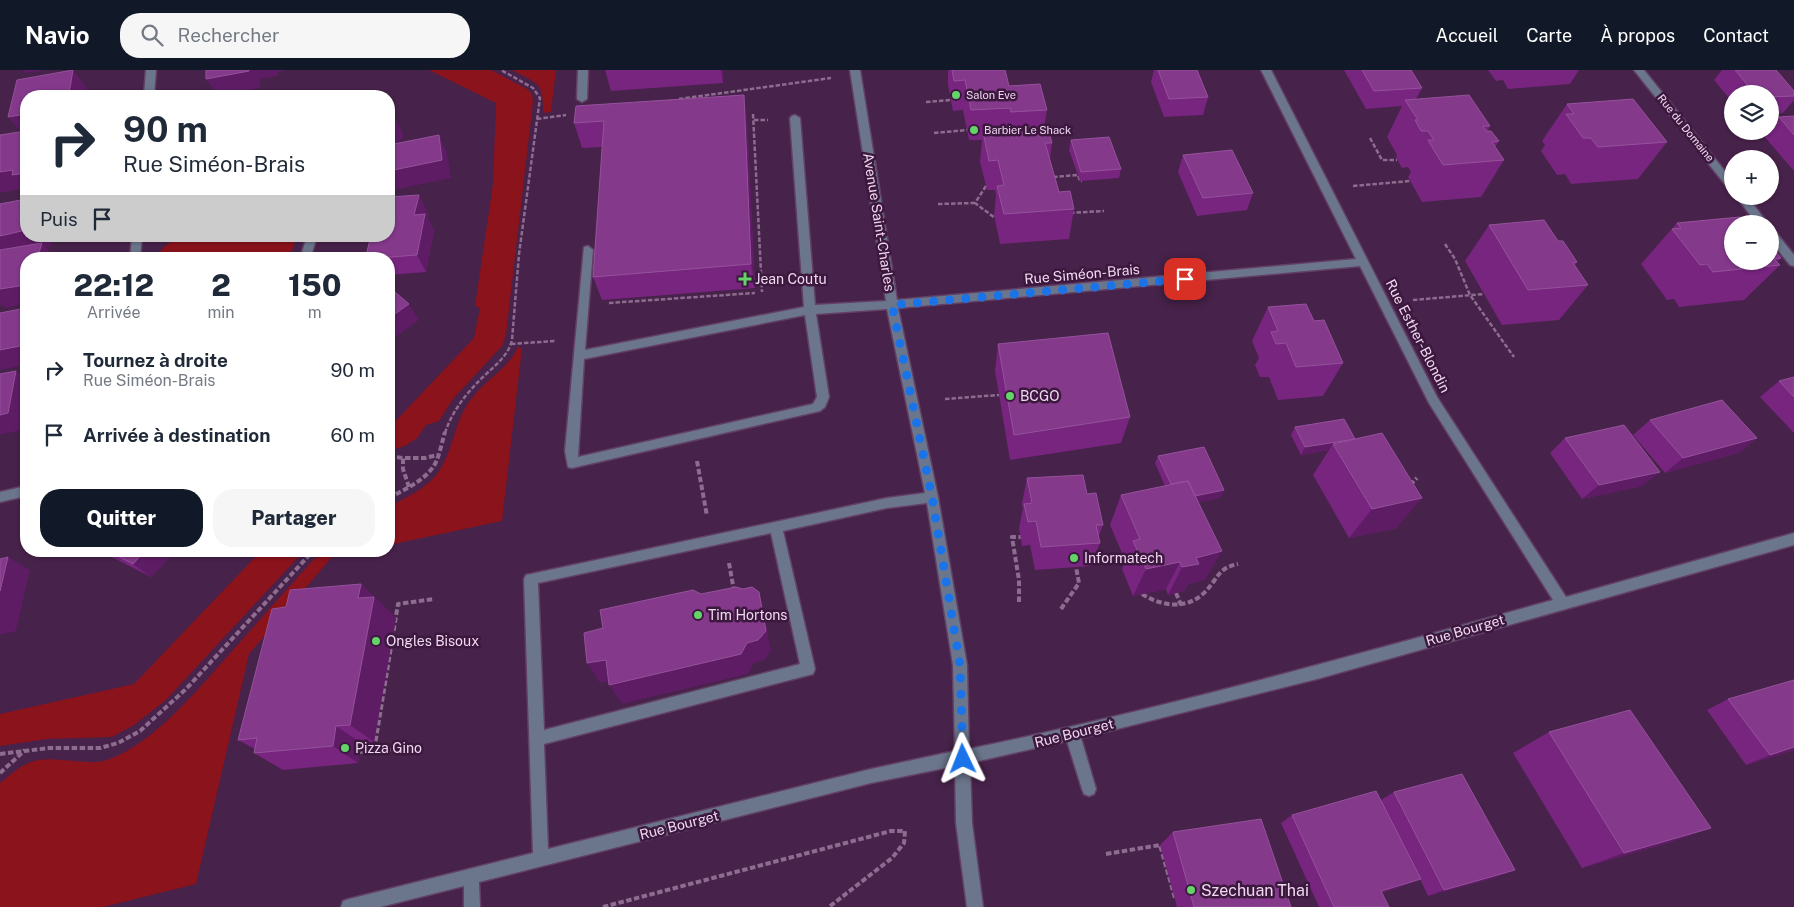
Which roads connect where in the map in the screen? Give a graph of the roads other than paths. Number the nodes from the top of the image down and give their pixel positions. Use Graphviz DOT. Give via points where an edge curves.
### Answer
graph roads {
  1 [pos="151,70"];
  2 [pos="583,70"];
  3 [pos="856,70"];
  4 [pos="1266,70"];
  5 [pos="1639,70"];
  6 [pos="149,90"];
  7 [pos="582,98"];
  8 [pos="795,118"];
  9 [pos="1724,176"];
  10 [pos="1748,205"];
  11 [pos="1756,215"];
  12 [pos="1779,244"];
  13 [pos="588,250"];
  14 [pos="1363,262"];
  15 [pos="1794,262"];
  16 [pos="892,305"];
  17 [pos="810,310"];
  18 [pos="579,356"];
  19 [pos="20,492"];
  20 [pos="0,496"];
  21 [pos="932,497"];
  22 [pos="776,527"];
  23 [pos="1794,539"];
  24 [pos="1563,604"];
  25 [pos="1072,733"];
  26 [pos="537,739"];
  27 [pos="963,759"];
  28 [pos="1089,788"];
  29 [pos="541,860"];
  30 [pos="471,876"];
  31 [pos="349,907"];
  32 [pos="472,907"];
  33 [pos="975,907"];
  1 -- 6 [label="street"];
  2 -- 7 [label="street"];
  3 -- 16 [label="street, Avenue Saint-Charles"];
  4 -- 14 [label="street, Rue Esther-Blondin"];
  5 -- 9 [label="street, Rue du Domaine"];
  8 -- 17 [label="street"];
  10 -- 11 [label="street"];
  12 -- 15 [label="street"];
  13 -- 18 [label="street"];
  14 -- 16 [label="street, Rue Siméon-Brais"];
  14 -- 24 [label="street, Rue Esther-Blondin" via="1444,419"];
  16 -- 17 [label="street, Rue Siméon-Brais"];
  16 -- 21 [label="street, Avenue Saint-Charles"];
  17 -- 18 [label="street, Rue Siméon-Brais"];
  17 -- 18 [label="street" via="823,397 816,408 572,462 570,451"];
  19 -- 20 [label="street"];
  21 -- 22 [label="street"];
  21 -- 27 [label="street, Avenue Saint-Charles" via="960,665"];
  22 -- 26 [label="street" via="531,579"];
  22 -- 26 [label="street" via="808,669"];
  23 -- 24 [label="street, Rue Bourget"];
  24 -- 25 [label="street, Rue Bourget" via="1317,672"];
  25 -- 27 [label="street, Rue Bourget"];
  25 -- 28 [label="street"];
  26 -- 29 [label="street"];
  27 -- 29 [label="street, Rue Bourget" via="871,776"];
  27 -- 33 [label="street, Avenue Saint-Charles" via="964,823"];
  29 -- 30 [label="street, Rue Bourget"];
  30 -- 31 [label="street, Rue Bourget"];
  30 -- 32 [label="street"];
}
